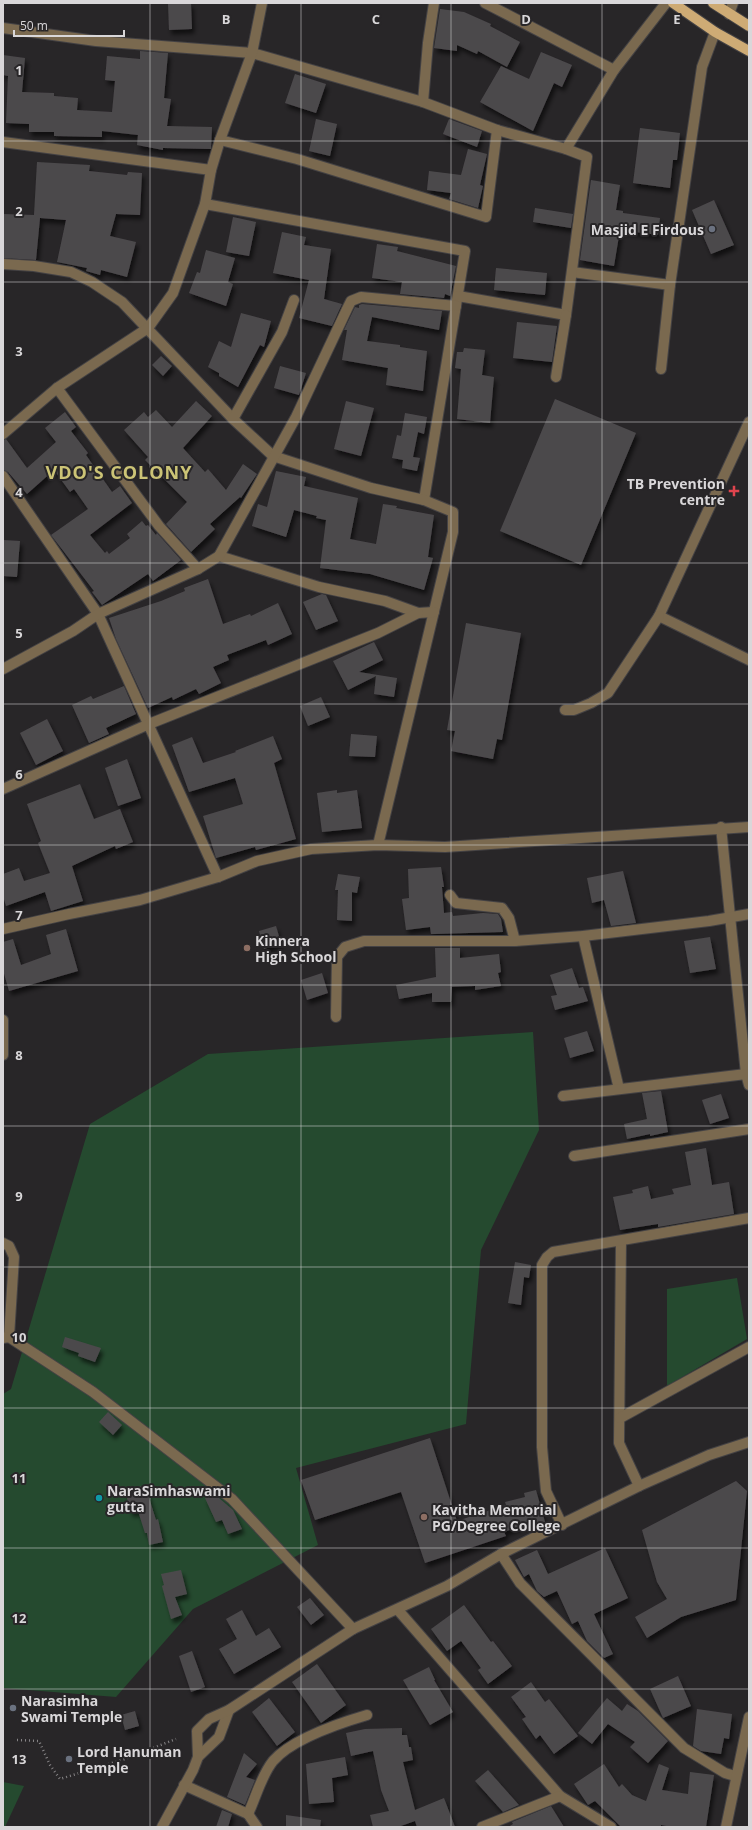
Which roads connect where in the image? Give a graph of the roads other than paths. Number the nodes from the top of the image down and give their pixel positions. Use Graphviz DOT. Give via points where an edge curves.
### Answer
graph roads {
  1 [pos="262,3"];
  2 [pos="434,3"];
  3 [pos="485,3"];
  4 [pos="666,3"];
  5 [pos="674,3"];
  6 [pos="713,3"];
  7 [pos="733,3"];
  8 [pos="729,14"];
  9 [pos="749,26"];
  10 [pos="3,28"];
  11 [pos="715,32"];
  12 [pos="749,51"];
  13 [pos="252,53"];
  14 [pos="614,70"];
  15 [pos="423,102"];
  16 [pos="497,130"];
  17 [pos="220,140"];
  18 [pos="3,142"];
  19 [pos="566,149"];
  20 [pos="211,170"];
  21 [pos="205,204"];
  22 [pos="3,264"];
  23 [pos="572,272"];
  24 [pos="670,285"];
  25 [pos="294,300"];
  26 [pos="457,301"];
  27 [pos="566,315"];
  28 [pos="148,328"];
  29 [pos="661,369"];
  30 [pos="556,377"];
  31 [pos="57,388"];
  32 [pos="233,419"];
  33 [pos="748,428"];
  34 [pos="3,434"];
  35 [pos="273,456"];
  36 [pos="3,476"];
  37 [pos="424,500"];
  38 [pos="219,556"];
  39 [pos="198,569"];
  40 [pos="434,612"];
  41 [pos="418,613"];
  42 [pos="98,614"];
  43 [pos="659,616"];
  44 [pos="749,660"];
  45 [pos="3,669"];
  46 [pos="565,710"];
  47 [pos="149,724"];
  48 [pos="3,789"];
  49 [pos="749,826"];
  50 [pos="721,827"];
  51 [pos="378,845"];
  52 [pos="218,877"];
  53 [pos="450,895"];
  54 [pos="749,914"];
  55 [pos="730,916"];
  56 [pos="3,929"];
  57 [pos="583,936"];
  58 [pos="515,941"];
  59 [pos="336,1017"];
  60 [pos="3,1020"];
  61 [pos="3,1056"];
  62 [pos="746,1074"];
  63 [pos="749,1085"];
  64 [pos="619,1089"];
  65 [pos="563,1096"];
  66 [pos="749,1129"];
  67 [pos="574,1156"];
  68 [pos="749,1218"];
  69 [pos="621,1241"];
  70 [pos="3,1243"];
  71 [pos="6,1338"];
  72 [pos="749,1347"];
  73 [pos="620,1418"];
  74 [pos="749,1442"];
  75 [pos="638,1486"];
  76 [pos="562,1525"];
  77 [pos="500,1554"];
  78 [pos="398,1610"];
  79 [pos="353,1629"];
  80 [pos="229,1710"];
  81 [pos="367,1715"];
  82 [pos="749,1717"];
  83 [pos="198,1757"];
  84 [pos="735,1776"];
  85 [pos="184,1785"];
  86 [pos="560,1796"];
  87 [pos="248,1814"];
  88 [pos="162,1827"];
  89 [pos="257,1827"];
  90 [pos="482,1827"];
  91 [pos="610,1827"];
  92 [pos="726,1827"];
  1 -- 13 [label="street"];
  2 -- 15 [label="street"];
  3 -- 14 [label="street"];
  4 -- 14 [label="street"];
  5 -- 11 [label="main road"];
  6 -- 8 [label="main road"];
  7 -- 8 [label="street"];
  8 -- 9 [label="main road"];
  10 -- 13 [label="street" via="96,41"];
  11 -- 12 [label="main road"];
  11 -- 24 [label="street" via="702,67"];
  13 -- 15 [label="street"];
  13 -- 17 [label="street"];
  14 -- 19 [label="street"];
  15 -- 16 [label="street"];
  16 -- 17 [label="street" via="486,217 297,159"];
  16 -- 19 [label="street"];
  17 -- 20 [label="street"];
  18 -- 20 [label="street"];
  19 -- 23 [label="street" via="587,157"];
  20 -- 21 [label="street"];
  21 -- 26 [label="street" via="465,251"];
  21 -- 28 [label="street" via="173,293"];
  22 -- 28 [label="street" via="71,272 122,302"];
  23 -- 24 [label="street"];
  23 -- 27 [label="street"];
  24 -- 29 [label="street"];
  25 -- 32 [label="street" via="282,332"];
  26 -- 27 [label="street"];
  26 -- 35 [label="street" via="361,297 351,301 296,417"];
  26 -- 37 [label="street"];
  27 -- 30 [label="street"];
  28 -- 31 [label="street"];
  28 -- 32 [label="street"];
  31 -- 34 [label="street"];
  31 -- 39 [label="street" via="160,526"];
  32 -- 35 [label="street"];
  33 -- 43 [label="street"];
  35 -- 37 [label="street" via="371,488"];
  35 -- 38 [label="street"];
  36 -- 42 [label="street"];
  37 -- 40 [label="street" via="453,512 453,532"];
  38 -- 39 [label="street"];
  38 -- 41 [label="street" via="319,587 385,601"];
  39 -- 42 [label="street"];
  40 -- 41 [label="street"];
  40 -- 51 [label="street"];
  41 -- 47 [label="street" via="378,633"];
  42 -- 45 [label="street" via="73,631"];
  42 -- 47 [label="street"];
  43 -- 44 [label="street"];
  43 -- 46 [label="street" via="608,693 591,704 574,710"];
  47 -- 48 [label="street"];
  47 -- 52 [label="street"];
  49 -- 50 [label="street"];
  50 -- 51 [label="street" via="445,847"];
  50 -- 55 [label="street"];
  51 -- 52 [label="street" via="311,849 257,861"];
  52 -- 56 [label="street" via="140,900"];
  53 -- 58 [label="street" via="456,904 502,908 509,918"];
  54 -- 55 [label="street"];
  55 -- 57 [label="street" via="709,921"];
  55 -- 62 [label="street"];
  57 -- 58 [label="street"];
  57 -- 64 [label="street"];
  58 -- 59 [label="street" via="364,941 346,947 337,957"];
  60 -- 61 [label="street"];
  62 -- 63 [label="street"];
  62 -- 64 [label="street"];
  64 -- 65 [label="street"];
  66 -- 67 [label="street"];
  68 -- 69 [label="street"];
  69 -- 73 [label="street"];
  69 -- 76 [label="street" via="553,1252 546,1257 542,1265 542,1447 546,1491"];
  70 -- 71 [label="street" via="9,1246 14,1257"];
  71 -- 79 [label="street" via="93,1392 232,1499"];
  72 -- 73 [label="street"];
  73 -- 75 [label="street" via="619,1443"];
  74 -- 75 [label="street" via="709,1455"];
  75 -- 76 [label="street"];
  76 -- 77 [label="street"];
  77 -- 78 [label="street" via="447,1586"];
  77 -- 84 [label="street" via="520,1583 684,1748 725,1773"];
  78 -- 79 [label="street"];
  78 -- 86 [label="street"];
  79 -- 80 [label="street"];
  80 -- 83 [label="street" via="220,1737"];
  80 -- 83 [label="street" via="209,1719 197,1731"];
  81 -- 87 [label="street" via="329,1727 295,1744 274,1760"];
  82 -- 84 [label="street"];
  83 -- 85 [label="street"];
  84 -- 92 [label="street"];
  85 -- 87 [label="street"];
  85 -- 88 [label="street"];
  86 -- 90 [label="street"];
  86 -- 91 [label="street"];
  87 -- 89 [label="street"];
}
